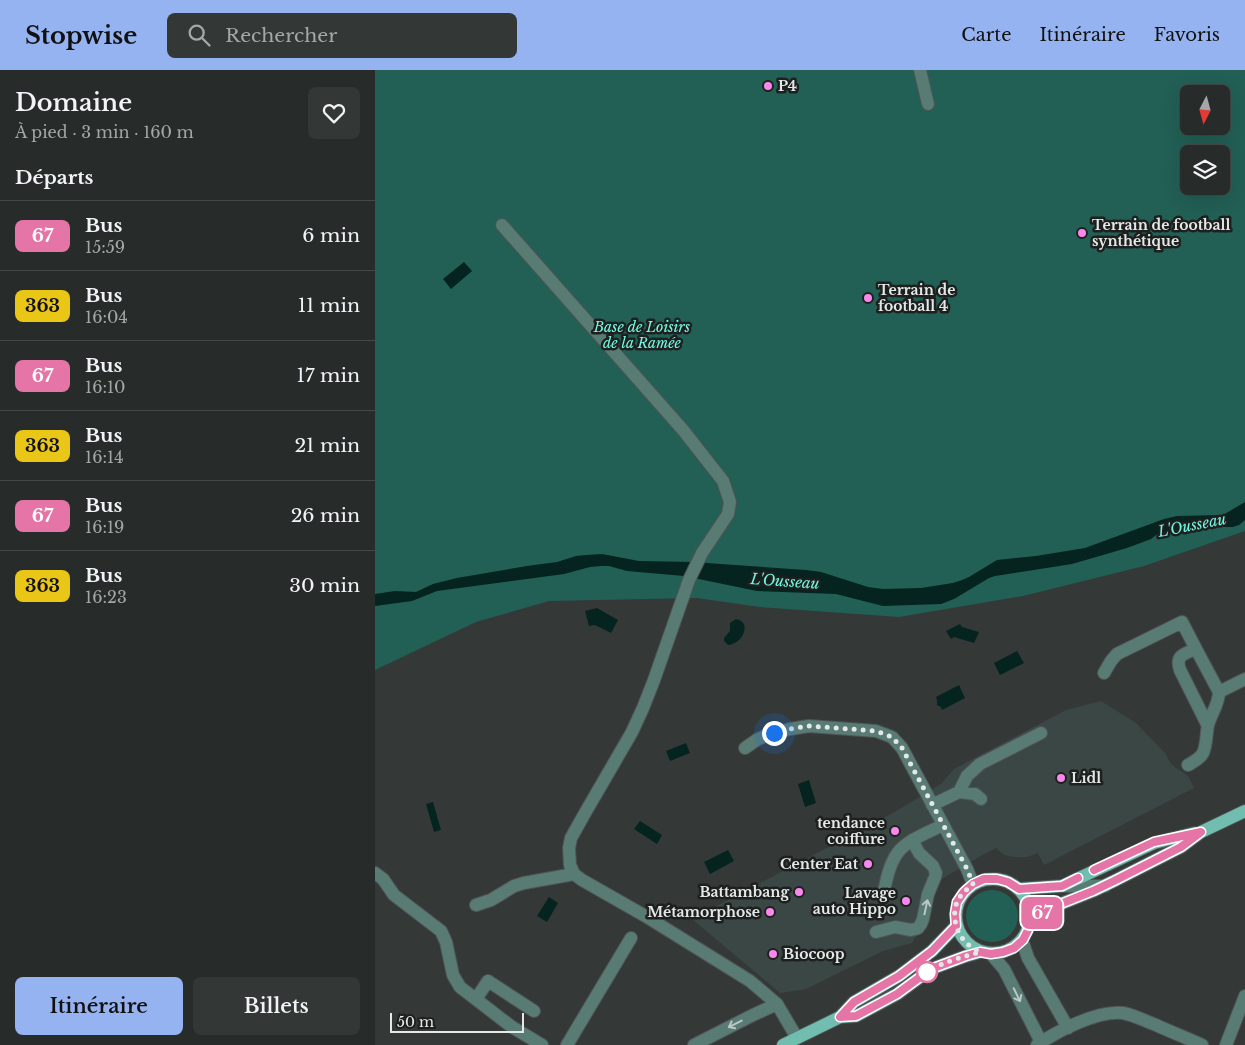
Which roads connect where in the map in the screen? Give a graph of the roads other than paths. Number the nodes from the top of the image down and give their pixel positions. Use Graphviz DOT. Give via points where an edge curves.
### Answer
graph roads {
  1 [pos="920,70"];
  2 [pos="929,104"];
  3 [pos="502,224"];
  4 [pos="1196,648"];
  5 [pos="1104,673"];
  6 [pos="1245,679"];
  7 [pos="1219,692"];
  8 [pos="1208,726"];
  9 [pos="1041,733"];
  10 [pos="745,748"];
  11 [pos="1188,765"];
  12 [pos="959,792"];
  13 [pos="981,799"];
  14 [pos="933,806"];
  15 [pos="1245,811"];
  16 [pos="943,825"];
  17 [pos="1201,832"];
  18 [pos="911,840"];
  19 [pos="375,873"];
  20 [pos="574,874"];
  21 [pos="973,884"];
  22 [pos="1062,886"];
  23 [pos="1105,886"];
  24 [pos="1019,889"];
  25 [pos="884,892"];
  26 [pos="476,905"];
  27 [pos="1031,919"];
  28 [pos="956,926"];
  29 [pos="876,932"];
  30 [pos="631,938"];
  31 [pos="1023,940"];
  32 [pos="986,953"];
  33 [pos="1245,996"];
  34 [pos="476,1000"];
  35 [pos="777,1004"];
  36 [pos="534,1011"];
  37 [pos="840,1017"];
  38 [pos="1068,1028"];
  39 [pos="797,1038"];
  40 [pos="1039,1044"];
  41 [pos="542,1045"];
  42 [pos="567,1045"];
  43 [pos="694,1045"];
  44 [pos="783,1045"];
  45 [pos="1202,1045"];
  46 [pos="1226,1045"];
  1 -- 2 [label="street"];
  3 -- 20 [label="street" via="683,430 723,481 731,502 728,514 702,553 689,580 632,732 571,838 569,857"];
  4 -- 5 [label="street" via="1182,622 1117,654"];
  4 -- 7 [label="street"];
  4 -- 8 [label="street" via="1181,656 1178,665"];
  6 -- 7 [label="street"];
  7 -- 8 [label="street"];
  8 -- 11 [label="street" via="1203,752"];
  9 -- 12 [label="street" via="980,764 967,776"];
  10 -- 14 [label="street" via="774,733 809,726 884,733 902,748"];
  12 -- 13 [label="street" via="975,794"];
  12 -- 14 [label="street"];
  14 -- 16 [label="street"];
  15 -- 17 [label="main road"];
  16 -- 18 [label="street"];
  16 -- 21 [label="street"];
  17 -- 22 [label="main road" via="1154,842"];
  17 -- 23 [label="main road" via="1181,847"];
  18 -- 25 [label="street" via="898,851"];
  29 -- 18 [label="street, one-way" via="895,927 915,929 923,919 936,873"];
  19 -- 34 [label="street" via="394,895 441,931 455,982"];
  20 -- 26 [label="street" via="513,886"];
  20 -- 35 [label="street" via="750,981"];
  21 -- 24 [label="main road" via="984,879 997,879"];
  21 -- 28 [label="main road" via="957,902"];
  22 -- 23 [label="street"];
  22 -- 24 [label="main road"];
  23 -- 27 [label="main road"];
  24 -- 27 [label="main road" via="1026,897"];
  27 -- 31 [label="main road"];
  28 -- 32 [label="main road" via="969,946"];
  28 -- 37 [label="main road" via="932,951 899,976 854,1002"];
  30 -- 42 [label="street"];
  31 -- 32 [label="main road" via="1003,952"];
  31 -- 38 [label="street" via="1028,958"];
  32 -- 37 [label="main road" via="966,956 931,969 897,994 856,1016"];
  32 -- 40 [label="street, one-way" via="1004,969"];
  33 -- 46 [label="street"];
  34 -- 36 [label="street" via="488,981"];
  34 -- 41 [label="street"];
  35 -- 39 [label="street"];
  35 -- 43 [label="street, one-way"];
  37 -- 39 [label="main road"];
  38 -- 40 [label="street"];
  38 -- 45 [label="street" via="1096,1016 1125,1014"];
  39 -- 44 [label="main road"];
}
